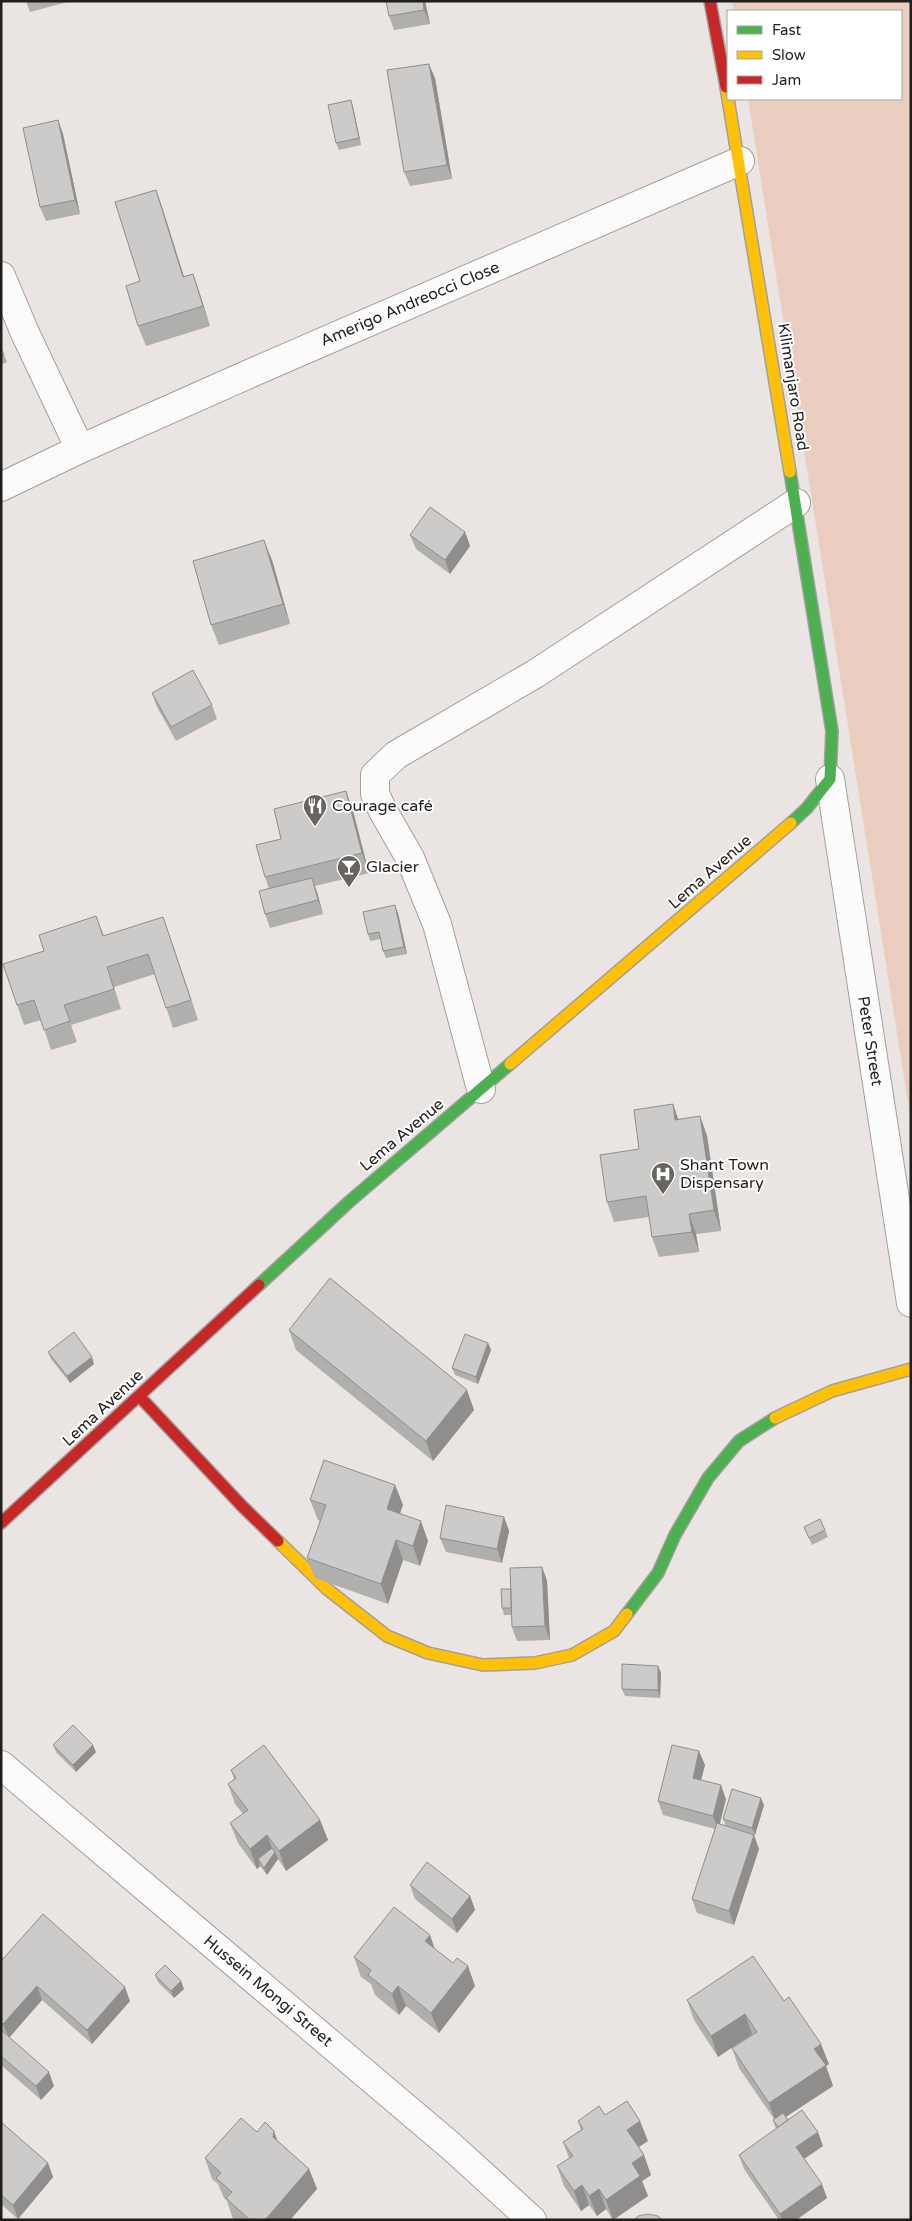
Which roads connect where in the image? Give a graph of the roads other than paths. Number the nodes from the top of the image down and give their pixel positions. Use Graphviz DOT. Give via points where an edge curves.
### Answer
graph roads {
  1 [pos="710,1"];
  2 [pos="727,92"];
  3 [pos="729,100"];
  4 [pos="740,161"];
  5 [pos="1,276"];
  6 [pos="80,449"];
  7 [pos="1,487"];
  8 [pos="796,503"];
  9 [pos="830,779"];
  10 [pos="481,1089"];
  11 [pos="911,1303"];
  12 [pos="911,1369"];
  13 [pos="140,1397"];
  14 [pos="1,1523"];
  15 [pos="1,1765"];
  16 [pos="532,2220"];
  1 -- 2 [label="main road, Kilimanjaro Road"];
  3 -- 4 [label="main road, Kilimanjaro Road"];
  4 -- 6 [label="street, Amerigo Andreocci Close"];
  4 -- 8 [label="main road, Kilimanjaro Road"];
  5 -- 6 [label="street"];
  6 -- 7 [label="street, Amerigo Andreocci Close"];
  8 -- 9 [label="main road, Kilimanjaro Road" via="832,731"];
  8 -- 10 [label="street" via="535,674 396,755 376,775 375,794 410,858 437,924"];
  9 -- 10 [label="main road, Lema Avenue" via="807,808 770,842"];
  9 -- 11 [label="street, Peter Street"];
  10 -- 13 [label="main road, Lema Avenue" via="350,1201"];
  12 -- 13 [label="main road" via="832,1391 776,1417 738,1441 708,1478 675,1535 658,1573 614,1631 572,1655 535,1663 483,1665 428,1653 386,1636 327,1589 242,1506"];
  13 -- 14 [label="main road, Lema Avenue"];
  15 -- 16 [label="street, Hussein Mongi Street" via="452,2147"];
}
